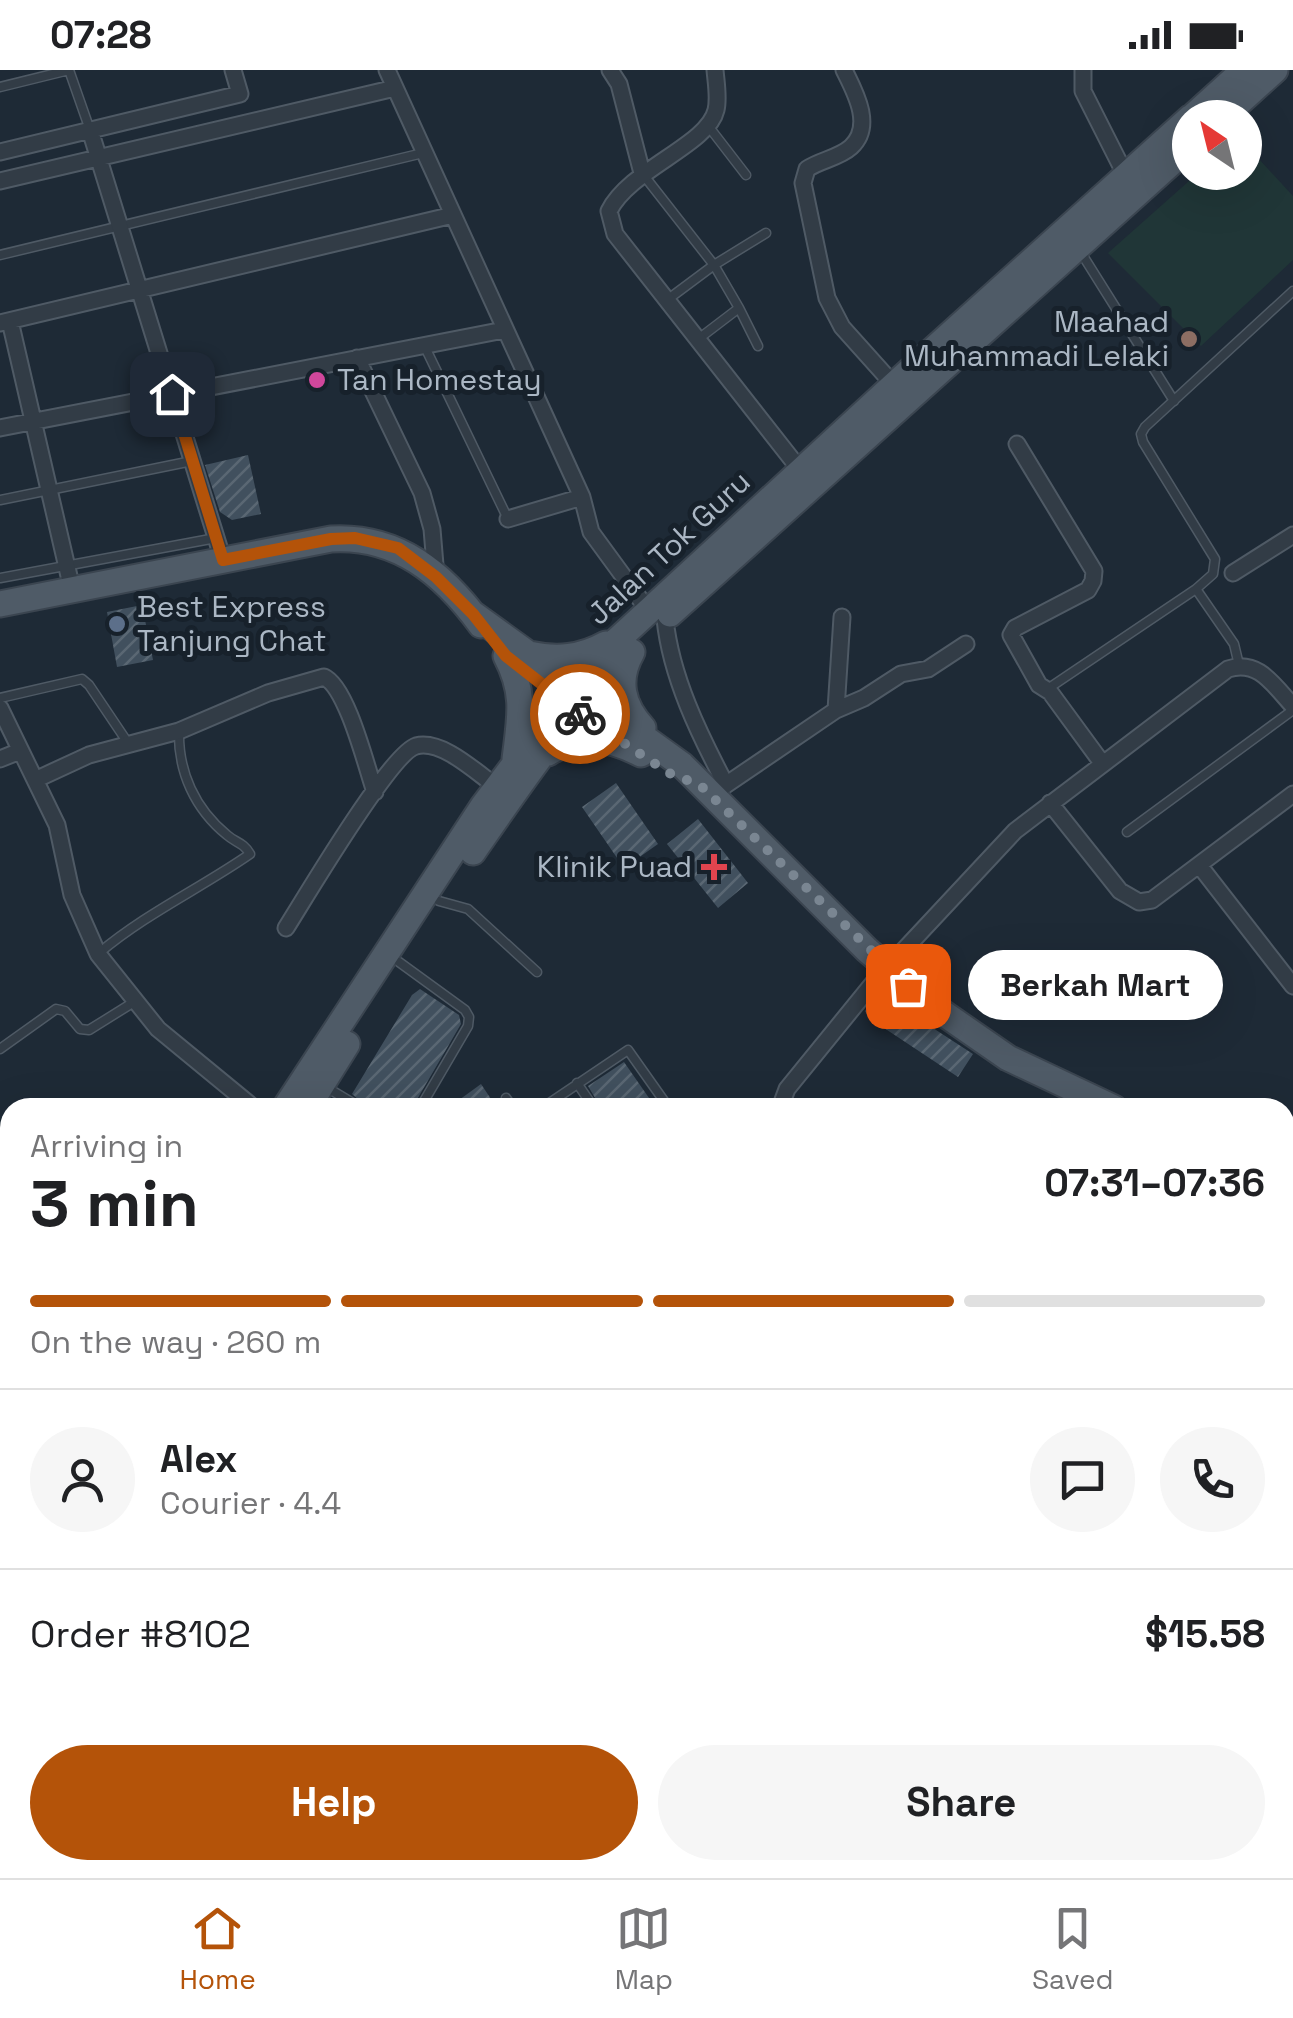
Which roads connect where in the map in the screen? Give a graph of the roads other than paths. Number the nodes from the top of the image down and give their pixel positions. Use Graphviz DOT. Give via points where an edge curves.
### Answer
graph roads {
  1 [pos="69,70"];
  2 [pos="233,70"];
  3 [pos="387,70"];
  4 [pos="610,70"];
  5 [pos="715,70"];
  6 [pos="844,70"];
  7 [pos="1084,70"];
  8 [pos="1244,70"];
  9 [pos="1275,70"];
  10 [pos="0,86"];
  11 [pos="395,88"];
  12 [pos="1210,100"];
  13 [pos="1242,100"];
  14 [pos="709,127"];
  15 [pos="90,130"];
  16 [pos="1172,134"];
  17 [pos="0,152"];
  18 [pos="424,153"];
  19 [pos="100,158"];
  20 [pos="1172,162"];
  21 [pos="642,174"];
  22 [pos="746,174"];
  23 [pos="1126,176"];
  24 [pos="0,181"];
  25 [pos="453,216"];
  26 [pos="120,226"];
  27 [pos="766,234"];
  28 [pos="1078,247"];
  29 [pos="0,255"];
  30 [pos="714,264"];
  31 [pos="140,290"];
  32 [pos="1293,290"];
  33 [pos="666,300"];
  34 [pos="739,308"];
  35 [pos="5,322"];
  36 [pos="504,330"];
  37 [pos="697,340"];
  38 [pos="424,345"];
  39 [pos="758,346"];
  40 [pos="357,358"];
  41 [pos="894,385"];
  42 [pos="172,394"];
  43 [pos="1174,401"];
  44 [pos="33,422"];
  45 [pos="0,428"];
  46 [pos="1017,444"];
  47 [pos="192,461"];
  48 [pos="801,470"];
  49 [pos="49,490"];
  50 [pos="582,496"];
  51 [pos="0,500"];
  52 [pos="508,518"];
  53 [pos="1293,535"];
  54 [pos="219,549"];
  55 [pos="1233,573"];
  56 [pos="436,577"];
  57 [pos="0,578"];
  58 [pos="69,578"];
  59 [pos="1196,588"];
  60 [pos="0,604"];
  61 [pos="656,615"];
  62 [pos="842,617"];
  63 [pos="631,637"];
  64 [pos="966,644"];
  65 [pos="515,654"];
  66 [pos="1239,665"];
  67 [pos="1046,690"];
  68 [pos="0,698"];
  69 [pos="575,700"];
  70 [pos="0,708"];
  71 [pos="1293,708"];
  72 [pos="836,710"];
  73 [pos="179,732"];
  74 [pos="128,743"];
  75 [pos="651,751"];
  76 [pos="20,752"];
  77 [pos="0,760"];
  78 [pos="1102,764"];
  79 [pos="522,768"];
  80 [pos="35,780"];
  81 [pos="497,787"];
  82 [pos="712,789"];
  83 [pos="376,792"];
  84 [pos="1293,794"];
  85 [pos="1050,803"];
  86 [pos="1127,832"];
  87 [pos="1199,864"];
  88 [pos="439,901"];
  89 [pos="286,928"];
  90 [pos="98,954"];
  91 [pos="399,962"];
  92 [pos="887,968"];
  93 [pos="537,972"];
  94 [pos="1293,986"];
  95 [pos="134,1002"];
  96 [pos="0,1049"];
  97 [pos="577,1083"];
  98 [pos="321,1084"];
  99 [pos="242,1098"];
  100 [pos="292,1098"];
  101 [pos="313,1098"];
  102 [pos="344,1098"];
  103 [pos="426,1098"];
  104 [pos="556,1098"];
  105 [pos="587,1098"];
  106 [pos="662,1098"];
  107 [pos="784,1098"];
  108 [pos="1093,1098"];
  1 -- 10 [label="lane"];
  1 -- 15 [label="lane"];
  2 -- 15 [label="street" via="240,94"];
  3 -- 11 [label="street"];
  4 -- 21 [label="street"];
  5 -- 14 [label="street" via="717,108"];
  6 -- 41 [label="street" via="862,110 861,128 853,146 807,170 803,183 827,298 842,327"];
  7 -- 23 [label="street" via="1083,91"];
  8 -- 12 [label="main road, Jalan Tok Guru"];
  9 -- 13 [label="main road"];
  11 -- 18 [label="street"];
  11 -- 19 [label="street"];
  14 -- 21 [label="street"];
  14 -- 22 [label="lane"];
  15 -- 17 [label="street"];
  15 -- 19 [label="street"];
  16 -- 23 [label="main road, Jalan Tok Guru"];
  18 -- 25 [label="street"];
  18 -- 26 [label="lane"];
  19 -- 24 [label="street"];
  19 -- 26 [label="street"];
  20 -- 28 [label="main road, Jalan Tok Guru"];
  21 -- 30 [label="lane"];
  21 -- 33 [label="street" via="609,211 616,234"];
  23 -- 41 [label="main road, Jalan Tok Guru"];
  25 -- 31 [label="street"];
  25 -- 36 [label="street"];
  26 -- 29 [label="lane"];
  26 -- 31 [label="street"];
  27 -- 30 [label="lane"];
  28 -- 43 [label="lane"];
  28 -- 61 [label="main road, Jalan Tok Guru"];
  30 -- 33 [label="lane"];
  30 -- 34 [label="lane"];
  31 -- 35 [label="street"];
  31 -- 42 [label="street"];
  32 -- 43 [label="lane"];
  33 -- 37 [label="street"];
  34 -- 37 [label="lane"];
  34 -- 39 [label="lane"];
  35 -- 44 [label="street"];
  36 -- 38 [label="street"];
  36 -- 50 [label="street"];
  37 -- 48 [label="street"];
  38 -- 40 [label="street"];
  38 -- 52 [label="lane"];
  40 -- 42 [label="street"];
  40 -- 56 [label="street" via="426,505"];
  41 -- 48 [label="main road, Jalan Tok Guru"];
  42 -- 44 [label="street"];
  42 -- 47 [label="street"];
  43 -- 59 [label="lane" via="1142,438 1215,560 1213,574"];
  44 -- 45 [label="street"];
  44 -- 49 [label="street"];
  46 -- 67 [label="street" via="1094,572 1088,590 1011,632"];
  47 -- 49 [label="lane"];
  47 -- 54 [label="street"];
  48 -- 61 [label="main road, Jalan Tok Guru"];
  49 -- 51 [label="lane"];
  49 -- 58 [label="street"];
  50 -- 52 [label="street"];
  50 -- 61 [label="street" via="592,532"];
  53 -- 55 [label="street"];
  54 -- 56 [label="main road" via="355,538 398,548"];
  54 -- 58 [label="main road"];
  56 -- 65 [label="main road"];
  57 -- 58 [label="lane"];
  58 -- 60 [label="main road"];
  59 -- 66 [label="lane" via="1234,644"];
  59 -- 67 [label="lane"];
  61 -- 63 [label="main road, Jalan Tok Guru"];
  61 -- 82 [label="street" via="704,744"];
  62 -- 72 [label="street"];
  63 -- 65 [label="main road" via="564,658"];
  63 -- 69 [label="main road, Jalan Tok Guru" via="588,667"];
  63 -- 75 [label="main road" via="621,682"];
  64 -- 72 [label="street" via="928,669 902,674"];
  65 -- 69 [label="main road"];
  65 -- 79 [label="main road"];
  66 -- 71 [label="street" via="1261,672"];
  66 -- 78 [label="street"];
  67 -- 78 [label="street"];
  68 -- 74 [label="lane" via="82,680"];
  69 -- 75 [label="main road"];
  69 -- 79 [label="main road, Jalan Tok Guru"];
  70 -- 76 [label="street"];
  71 -- 86 [label="lane"];
  72 -- 82 [label="street"];
  73 -- 74 [label="street"];
  73 -- 83 [label="street" via="268,692 328,678 344,702"];
  73 -- 90 [label="lane" via="183,774 196,801 250,854"];
  74 -- 80 [label="street"];
  75 -- 79 [label="main road" via="580,739"];
  75 -- 82 [label="main road"];
  76 -- 77 [label="street"];
  76 -- 80 [label="street"];
  78 -- 85 [label="street"];
  79 -- 81 [label="main road, Jalan Tok Guru"];
  79 -- 88 [label="main road, Jalan Tok Guru"];
  80 -- 90 [label="street" via="57,825 72,895"];
  81 -- 83 [label="street" via="435,746 416,746"];
  81 -- 100 [label="main road, Jalan Tok Guru"];
  82 -- 92 [label="main road"];
  83 -- 89 [label="street"];
  84 -- 87 [label="street"];
  85 -- 87 [label="street" via="1129,900 1152,900"];
  85 -- 92 [label="street"];
  87 -- 94 [label="street"];
  88 -- 91 [label="main road, Jalan Tok Guru"];
  88 -- 93 [label="lane" via="468,909"];
  90 -- 95 [label="street"];
  91 -- 98 [label="main road, Jalan Tok Guru"];
  91 -- 103 [label="lane" via="470,1018"];
  92 -- 107 [label="street"];
  92 -- 108 [label="main road" via="1008,1058"];
  95 -- 96 [label="lane" via="89,1030 56,1010"];
  95 -- 99 [label="street"];
  97 -- 104 [label="lane"];
  97 -- 105 [label="lane"];
  97 -- 106 [label="lane" via="628,1050"];
  98 -- 101 [label="main road, Jalan Tok Guru"];
  98 -- 102 [label="lane"];
}
